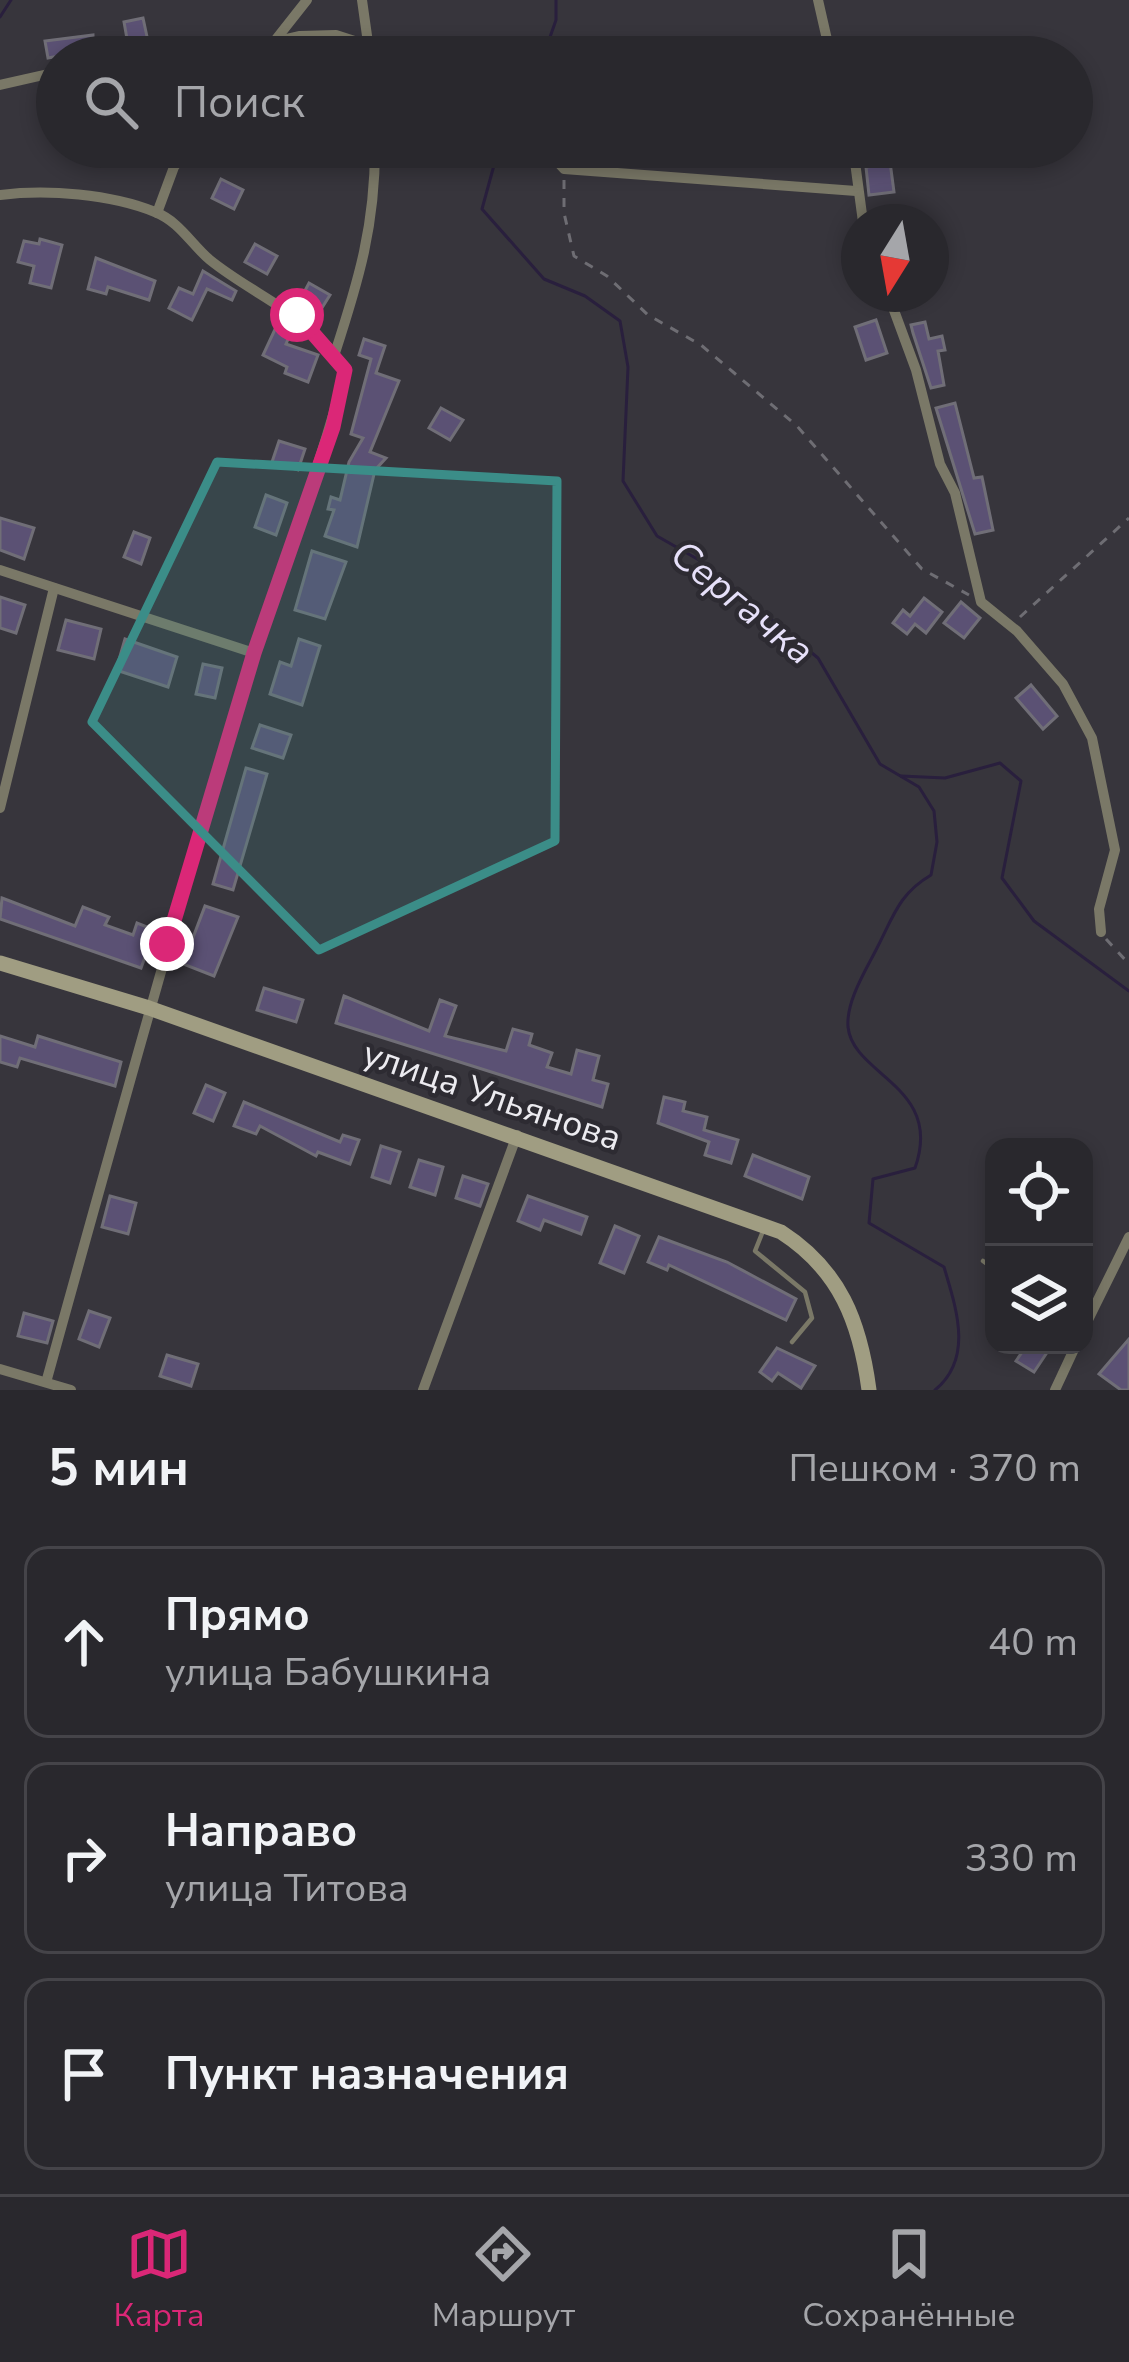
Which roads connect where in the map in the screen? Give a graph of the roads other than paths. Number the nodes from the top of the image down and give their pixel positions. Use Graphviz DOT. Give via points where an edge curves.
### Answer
graph roads {
  1 [pos="308,0"];
  2 [pos="362,0"];
  3 [pos="818,0"];
  4 [pos="279,36"];
  5 [pos="300,36"];
  6 [pos="338,36"];
  7 [pos="368,36"];
  8 [pos="826,36"];
  9 [pos="36,77"];
  10 [pos="0,86"];
  11 [pos="174,168"];
  12 [pos="375,168"];
  13 [pos="563,168"];
  14 [pos="854,168"];
  15 [pos="856,191"];
  16 [pos="0,195"];
  17 [pos="859,204"];
  18 [pos="157,213"];
  19 [pos="895,312"];
  20 [pos="335,353"];
  21 [pos="0,570"];
  22 [pos="54,588"];
  23 [pos="254,653"];
  24 [pos="0,808"];
  25 [pos="1101,932"];
  26 [pos="0,963"];
  27 [pos="149,1008"];
  28 [pos="517,1135"];
  29 [pos="765,1226"];
  30 [pos="1129,1237"];
  31 [pos="982,1261"];
  32 [pos="985,1263"];
  33 [pos="1093,1310"];
  34 [pos="792,1342"];
  35 [pos="1072,1354"];
  36 [pos="0,1369"];
  37 [pos="47,1378"];
  38 [pos="71,1390"];
  39 [pos="422,1390"];
  40 [pos="869,1390"];
  41 [pos="1055,1390"];
  1 -- 4 [label="street"];
  2 -- 7 [label="street"];
  3 -- 8 [label="street"];
  5 -- 6 [label="street"];
  9 -- 10 [label="street"];
  11 -- 18 [label="street"];
  12 -- 20 [label="street" via="367,256"];
  13 -- 15 [label="street"];
  14 -- 15 [label="street"];
  15 -- 17 [label="street"];
  16 -- 18 [label="street" via="37,190"];
  18 -- 20 [label="street" via="208,259 297,315"];
  19 -- 25 [label="street" via="982,602 1063,684 1092,738 1115,850"];
  20 -- 23 [label="street" via="345,370 333,427"];
  21 -- 22 [label="street"];
  22 -- 23 [label="street"];
  22 -- 24 [label="street"];
  23 -- 27 [label="street"];
  26 -- 27 [label="main road, улица Ульянова"];
  27 -- 28 [label="main road, улица Ульянова"];
  27 -- 37 [label="street"];
  28 -- 29 [label="main road, улица Ульянова"];
  28 -- 39 [label="street"];
  29 -- 34 [label="lane" via="755,1251 805,1292 812,1318"];
  29 -- 40 [label="main road, улица Ульянова" via="810,1251 830,1273 859,1335"];
  30 -- 33 [label="street"];
  31 -- 32 [label="lane"];
  35 -- 41 [label="street"];
  36 -- 37 [label="street"];
  37 -- 38 [label="street"];
}
